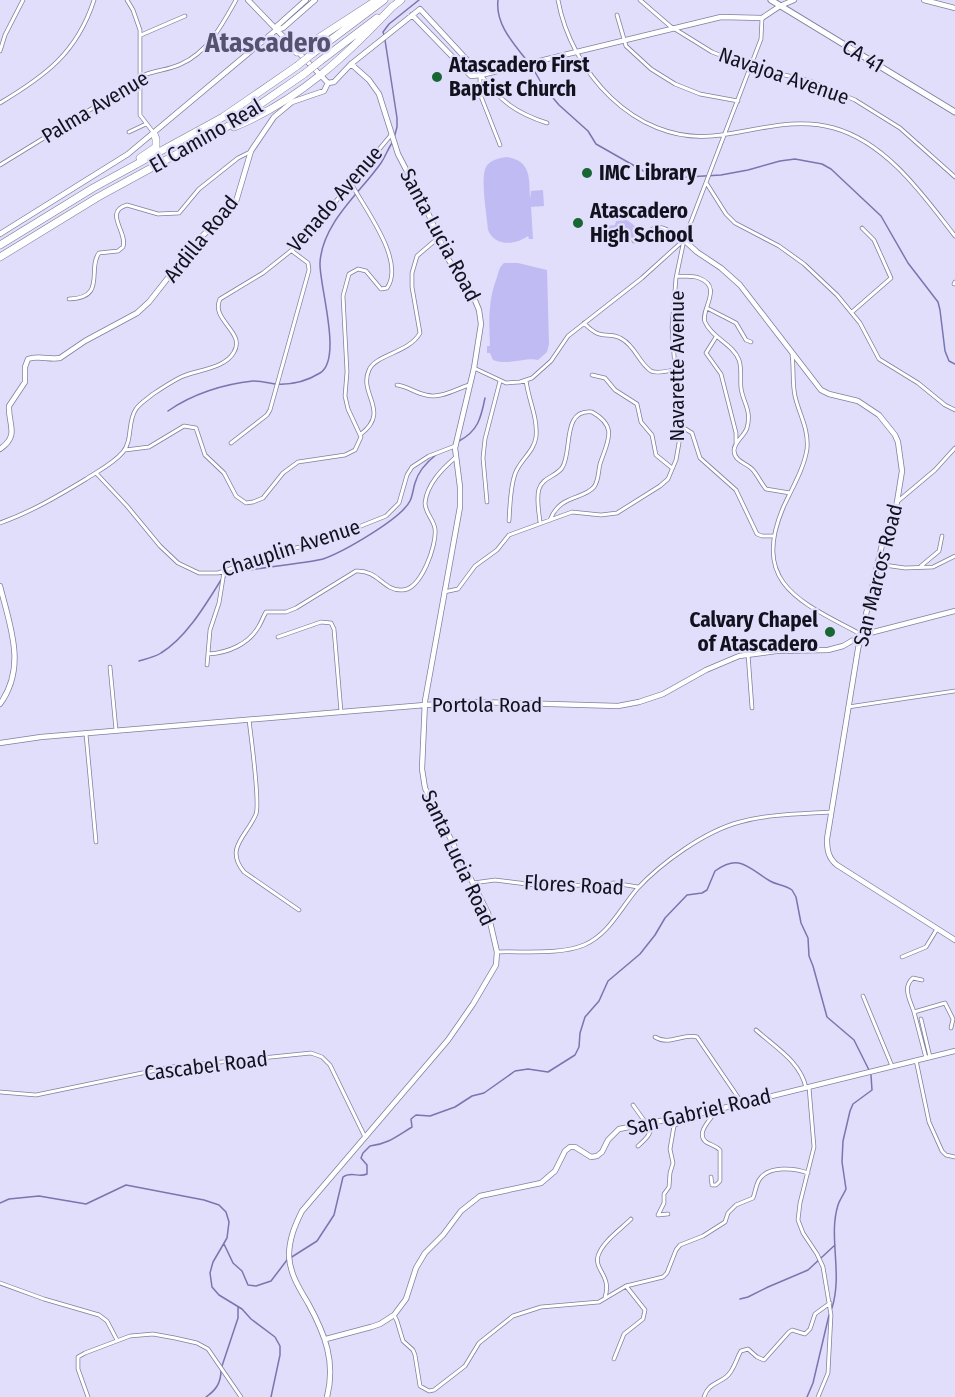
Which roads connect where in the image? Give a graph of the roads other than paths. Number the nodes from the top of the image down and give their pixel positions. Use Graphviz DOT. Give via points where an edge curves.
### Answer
graph roads {
  1 [pos="23,0"];
  2 [pos="94,0"];
  3 [pos="126,0"];
  4 [pos="236,0"];
  5 [pos="248,0"];
  6 [pos="377,0"];
  7 [pos="384,0"];
  8 [pos="401,0"];
  9 [pos="558,0"];
  10 [pos="640,0"];
  11 [pos="771,0"];
  12 [pos="794,0"];
  13 [pos="924,0"];
  14 [pos="310,1"];
  15 [pos="393,6"];
  16 [pos="780,6"];
  17 [pos="955,8"];
  18 [pos="412,15"];
  19 [pos="617,15"];
  20 [pos="185,16"];
  21 [pos="762,18"];
  22 [pos="674,28"];
  23 [pos="276,30"];
  24 [pos="141,35"];
  25 [pos="624,42"];
  26 [pos="0,51"];
  27 [pos="297,51"];
  28 [pos="576,53"];
  29 [pos="351,64"];
  30 [pos="751,67"];
  31 [pos="481,75"];
  32 [pos="320,77"];
  33 [pos="140,79"];
  34 [pos="328,83"];
  35 [pos="738,101"];
  36 [pos="0,103"];
  37 [pos="955,112"];
  38 [pos="547,123"];
  39 [pos="146,124"];
  40 [pos="129,132"];
  41 [pos="726,133"];
  42 [pos="154,134"];
  43 [pos="391,135"];
  44 [pos="210,137"];
  45 [pos="500,145"];
  46 [pos="251,151"];
  47 [pos="0,165"];
  48 [pos="127,170"];
  49 [pos="955,177"];
  50 [pos="351,183"];
  51 [pos="706,184"];
  52 [pos="862,228"];
  53 [pos="0,234"];
  54 [pos="955,236"];
  55 [pos="438,238"];
  56 [pos="684,240"];
  57 [pos="634,241"];
  58 [pos="0,245"];
  59 [pos="292,250"];
  60 [pos="0,257"];
  61 [pos="676,276"];
  62 [pos="69,299"];
  63 [pos="707,308"];
  64 [pos="852,312"];
  65 [pos="584,323"];
  66 [pos="716,337"];
  67 [pos="751,342"];
  68 [pos="792,352"];
  69 [pos="474,368"];
  70 [pos="674,370"];
  71 [pos="592,375"];
  72 [pos="526,380"];
  73 [pos="500,381"];
  74 [pos="471,384"];
  75 [pos="397,385"];
  76 [pos="955,410"];
  77 [pos="679,425"];
  78 [pos="361,434"];
  79 [pos="231,443"];
  80 [pos="736,443"];
  81 [pos="455,446"];
  82 [pos="955,448"];
  83 [pos="0,449"];
  84 [pos="125,450"];
  85 [pos="456,457"];
  86 [pos="672,468"];
  87 [pos="96,473"];
  88 [pos="790,493"];
  89 [pos="488,502"];
  90 [pos="897,502"];
  91 [pos="550,520"];
  92 [pos="509,521"];
  93 [pos="541,522"];
  94 [pos="0,523"];
  95 [pos="773,536"];
  96 [pos="942,536"];
  97 [pos="955,556"];
  98 [pos="878,564"];
  99 [pos="919,567"];
  100 [pos="225,572"];
  101 [pos="0,586"];
  102 [pos="444,592"];
  103 [pos="955,611"];
  104 [pos="862,635"];
  105 [pos="278,638"];
  106 [pos="208,654"];
  107 [pos="748,654"];
  108 [pos="207,665"];
  109 [pos="110,667"];
  110 [pos="955,691"];
  111 [pos="0,704"];
  112 [pos="425,705"];
  113 [pos="848,707"];
  114 [pos="752,708"];
  115 [pos="341,712"];
  116 [pos="249,720"];
  117 [pos="116,731"];
  118 [pos="86,734"];
  119 [pos="1,744"];
  120 [pos="831,812"];
  121 [pos="96,842"];
  122 [pos="473,884"];
  123 [pos="639,887"];
  124 [pos="299,909"];
  125 [pos="937,928"];
  126 [pos="955,940"];
  127 [pos="497,952"];
  128 [pos="902,957"];
  129 [pos="922,980"];
  130 [pos="862,996"];
  131 [pos="914,1012"];
  132 [pos="921,1019"];
  133 [pos="951,1028"];
  134 [pos="756,1030"];
  135 [pos="656,1037"];
  136 [pos="955,1052"];
  137 [pos="928,1057"];
  138 [pos="916,1060"];
  139 [pos="892,1066"];
  140 [pos="807,1088"];
  141 [pos="0,1092"];
  142 [pos="742,1103"];
  143 [pos="633,1105"];
  144 [pos="718,1109"];
  145 [pos="682,1117"];
  146 [pos="648,1123"];
  147 [pos="364,1137"];
  148 [pos="638,1146"];
  149 [pos="955,1157"];
  150 [pos="808,1173"];
  151 [pos="711,1177"];
  152 [pos="668,1214"];
  153 [pos="631,1219"];
  154 [pos="0,1283"];
  155 [pos="626,1286"];
  156 [pos="604,1299"];
  157 [pos="830,1303"];
  158 [pos="394,1315"];
  159 [pos="326,1339"];
  160 [pos="117,1340"];
  161 [pos="614,1359"];
  162 [pos="88,1397"];
  163 [pos="241,1397"];
  164 [pos="327,1397"];
  165 [pos="704,1397"];
  166 [pos="818,1397"];
  1 -- 26 [label="street"];
  2 -- 36 [label="street" via="79,35 56,65"];
  3 -- 24 [label="street" via="137,18"];
  4 -- 33 [label="street, Palma Avenue" via="219,31 192,58"];
  5 -- 23 [label="street"];
  6 -- 27 [label="highway"];
  7 -- 48 [label="highway, El Camino Real, bridge" via="223,117"];
  8 -- 15 [label="highway, El Camino Real"];
  9 -- 28 [label="street"];
  10 -- 22 [label="street, Navajoa Avenue"];
  11 -- 16 [label="main road, CA 41 / CA 41"];
  12 -- 16 [label="street"];
  13 -- 17 [label="street"];
  14 -- 23 [label="street, El Camino Real"];
  15 -- 32 [label="highway"];
  15 -- 44 [label="highway, El Camino Real, bridge" via="264,103"];
  16 -- 21 [label="street"];
  16 -- 37 [label="main road, CA 41 / CA 41"];
  18 -- 29 [label="street, Ardilla Road"];
  18 -- 31 [label="street" via="466,73"];
  18 -- 31 [label="street" via="420,9"];
  19 -- 25 [label="street"];
  20 -- 24 [label="street"];
  21 -- 22 [label="street" via="721,17"];
  21 -- 30 [label="street, Navarette Avenue" via="761,39"];
  22 -- 25 [label="street"];
  22 -- 30 [label="street, Navajoa Avenue" via="712,52"];
  23 -- 27 [label="street"];
  23 -- 42 [label="street, El Camino Real"];
  24 -- 33 [label="street"];
  25 -- 28 [label="street"];
  25 -- 35 [label="street" via="651,69 675,84 700,94"];
  27 -- 32 [label="street"];
  28 -- 31 [label="street"];
  28 -- 41 [label="street" via="608,94 643,120 681,134"];
  29 -- 34 [label="street, Ardilla Road" via="334,82"];
  29 -- 43 [label="street, Santa Lucia Road" via="376,89"];
  30 -- 35 [label="street, Navarette Avenue"];
  30 -- 49 [label="street, Navajoa Avenue" via="810,81 855,100 900,128"];
  31 -- 38 [label="street" via="511,108"];
  31 -- 45 [label="street" via="480,94"];
  32 -- 34 [label="street"];
  32 -- 44 [label="highway" via="250,119"];
  33 -- 39 [label="street" via="140,112"];
  33 -- 47 [label="street, Palma Avenue"];
  34 -- 46 [label="street, Ardilla Road" via="320,93 299,99 280,111"];
  35 -- 41 [label="street, Navarette Avenue"];
  39 -- 40 [label="street"];
  39 -- 42 [label="street"];
  41 -- 51 [label="street, Navarette Avenue"];
  41 -- 54 [label="street" via="796,124 825,126 852,134 902,172"];
  42 -- 48 [label="highway" via="154,149"];
  42 -- 53 [label="street, El Camino Real"];
  43 -- 50 [label="street, Venado Avenue"];
  43 -- 55 [label="street, Santa Lucia Road"];
  44 -- 60 [label="highway, El Camino Real" via="98,197"];
  46 -- 62 [label="street" via="199,189 179,213 158,214 127,205 120,208 116,219 124,237 123,247 99,253 93,287 81,297"];
  46 -- 83 [label="street, Ardilla Road" via="235,205 202,235 146,306 60,357 28,360 25,382 9,406 11,436"];
  48 -- 58 [label="highway, El Camino Real"];
  50 -- 59 [label="street, Venado Avenue" via="320,223"];
  50 -- 78 [label="street" via="385,244 391,265 387,288 381,289 358,269 349,274 344,291 345,396"];
  51 -- 56 [label="street, Navarette Avenue"];
  51 -- 64 [label="street" via="732,220 804,264"];
  52 -- 64 [label="street" via="874,240 891,279"];
  55 -- 69 [label="street, Santa Lucia Road" via="478,306 481,324"];
  55 -- 78 [label="street" via="417,256 412,273 420,333 397,353 371,367 367,386 375,412"];
  56 -- 57 [label="street" via="658,226"];
  56 -- 61 [label="street, Navarette Avenue"];
  56 -- 65 [label="street"];
  56 -- 68 [label="street, San Marcos Road" via="740,285"];
  59 -- 79 [label="street" via="308,263 309,270 270,410"];
  59 -- 84 [label="street, Venado Avenue" via="220,299 218,312 236,340 234,353 215,366 174,380 139,405"];
  61 -- 63 [label="street" via="698,277 706,282 711,291"];
  61 -- 70 [label="street, Navarette Avenue"];
  63 -- 66 [label="street" via="705,321"];
  63 -- 67 [label="street" via="736,323"];
  64 -- 76 [label="street" via="879,359"];
  65 -- 70 [label="street" via="598,335 618,337 630,344 651,371"];
  65 -- 72 [label="street" via="568,336 544,368"];
  66 -- 80 [label="street" via="706,353 721,374"];
  66 -- 80 [label="street" via="739,359 742,391 748,406 748,426"];
  68 -- 88 [label="street" via="795,397 807,441"];
  68 -- 90 [label="street, San Marcos Road" via="821,390 864,404 895,435 901,463"];
  69 -- 73 [label="street"];
  69 -- 74 [label="street, Santa Lucia Road"];
  70 -- 77 [label="street, Navarette Avenue"];
  71 -- 86 [label="street" via="602,376 635,402 641,422 652,435 656,455"];
  72 -- 73 [label="street"];
  72 -- 92 [label="street" via="536,438 514,476"];
  73 -- 89 [label="street" via="484,450"];
  74 -- 75 [label="street" via="437,396"];
  74 -- 81 [label="street, Santa Lucia Road"];
  77 -- 86 [label="street, Navarette Avenue" via="678,450"];
  77 -- 95 [label="street" via="692,433 700,458 736,490 757,534"];
  78 -- 84 [label="street" via="353,452 298,462 282,473 262,498 250,502 238,499 224,473 207,458 196,428 184,426 155,445"];
  80 -- 88 [label="street" via="736,457 752,469 764,486"];
  81 -- 85 [label="street, Santa Lucia Road"];
  81 -- 100 [label="street, Chauplin Avenue" via="412,467 399,503 386,516 321,542"];
  82 -- 90 [label="street"];
  84 -- 87 [label="street"];
  85 -- 102 [label="street, Santa Lucia Road" via="460,507"];
  85 -- 106 [label="street" via="439,474 425,502 435,536 428,566 410,588 395,590 374,574 356,571 296,608 266,612 247,640"];
  86 -- 91 [label="street, Navarette Avenue" via="660,486 617,513 575,512"];
  87 -- 94 [label="street" via="33,510"];
  87 -- 100 [label="street, Chauplin Avenue" via="178,563 199,573"];
  88 -- 95 [label="street"];
  90 -- 98 [label="street, San Marcos Road"];
  91 -- 93 [label="street, Navarette Avenue"];
  91 -- 93 [label="street" via="565,501 590,490 597,482 609,434 606,423 592,412 575,418 562,467 540,485 537,499"];
  93 -- 102 [label="street, Navarette Avenue" via="508,535 497,550 475,566 458,590"];
  95 -- 104 [label="street" via="773,563 785,585 808,604"];
  96 -- 99 [label="street" via="939,551"];
  97 -- 99 [label="street" via="933,567"];
  98 -- 99 [label="street"];
  98 -- 104 [label="street, San Marcos Road"];
  100 -- 106 [label="street"];
  101 -- 111 [label="street" via="16,658 12,681"];
  102 -- 112 [label="street, Santa Lucia Road"];
  103 -- 104 [label="street, Portola Road"];
  104 -- 107 [label="street, Portola Road" via="828,650"];
  104 -- 113 [label="street, San Marcos Road"];
  105 -- 115 [label="street" via="321,622 332,623"];
  106 -- 108 [label="street"];
  107 -- 112 [label="street, Portola Road" via="706,670 663,694 618,706 478,702"];
  107 -- 114 [label="street"];
  109 -- 117 [label="street"];
  110 -- 113 [label="street"];
  112 -- 115 [label="street, Portola Road"];
  112 -- 122 [label="street, Santa Lucia Road" via="424,784"];
  113 -- 120 [label="street, San Marcos Road"];
  115 -- 116 [label="street, Portola Road"];
  116 -- 117 [label="street, Portola Road"];
  116 -- 124 [label="street" via="257,812 238,843 238,866"];
  117 -- 118 [label="street, Portola Road"];
  118 -- 119 [label="street, Portola Road"];
  118 -- 121 [label="street"];
  120 -- 123 [label="street" via="731,824 669,861"];
  120 -- 125 [label="street, San Marcos Road" via="827,845 831,860"];
  122 -- 123 [label="street, Flores Road" via="495,880 552,886 614,883"];
  122 -- 127 [label="street, Santa Lucia Road" via="488,913"];
  123 -- 127 [label="street" via="611,924 582,946"];
  125 -- 126 [label="street, San Marcos Road"];
  125 -- 128 [label="street" via="926,947"];
  127 -- 147 [label="street, Santa Lucia Road" via="494,972 458,1026"];
  129 -- 131 [label="street" via="913,978 906,990"];
  130 -- 139 [label="street"];
  131 -- 133 [label="street" via="945,1003 953,1019"];
  131 -- 137 [label="street"];
  132 -- 137 [label="street"];
  134 -- 140 [label="street" via="796,1065"];
  135 -- 142 [label="street" via="669,1041 697,1037"];
  136 -- 137 [label="street, San Gabriel Road"];
  137 -- 138 [label="street, San Gabriel Road"];
  138 -- 139 [label="street, San Gabriel Road"];
  138 -- 149 [label="street" via="929,1122 942,1151"];
  139 -- 140 [label="street, San Gabriel Road"];
  140 -- 142 [label="street, San Gabriel Road"];
  140 -- 150 [label="street" via="814,1142"];
  141 -- 147 [label="street, Cascabel Road" via="36,1095 171,1067 316,1054 330,1065"];
  142 -- 144 [label="street, San Gabriel Road"];
  143 -- 146 [label="street"];
  144 -- 145 [label="street, San Gabriel Road"];
  144 -- 151 [label="street" via="702,1131 706,1142 720,1150 720,1181 712,1185"];
  145 -- 146 [label="street, San Gabriel Road"];
  145 -- 152 [label="street" via="674,1126 669,1187 658,1215"];
  146 -- 148 [label="street" via="648,1136"];
  146 -- 158 [label="street, San Gabriel Road" via="619,1129 597,1156 570,1147 555,1171 541,1183 480,1196 461,1211 425,1253 406,1299"];
  147 -- 159 [label="street, Santa Lucia Road" via="302,1211 290,1244 296,1284"];
  150 -- 155 [label="street" via="787,1169 768,1173 759,1179 753,1198 736,1205 725,1222 680,1245 663,1278"];
  150 -- 157 [label="street" via="798,1220 823,1267"];
  153 -- 156 [label="street" via="597,1258 606,1276 608,1288"];
  154 -- 160 [label="street" via="94,1312 107,1321"];
  155 -- 156 [label="street"];
  155 -- 161 [label="street" via="645,1310 643,1318 624,1334"];
  156 -- 158 [label="street" via="541,1307 513,1316 479,1342 465,1366 429,1391 420,1386 415,1355 403,1341"];
  157 -- 165 [label="street" via="815,1314 805,1335 792,1330 764,1360 748,1349 741,1351 728,1376 712,1384"];
  157 -- 166 [label="street" via="828,1373"];
  158 -- 159 [label="street" via="371,1328"];
  159 -- 164 [label="street, Santa Lucia Road" via="331,1362"];
  160 -- 162 [label="street" via="78,1357"];
  160 -- 163 [label="street" via="160,1334 202,1345"];
}
